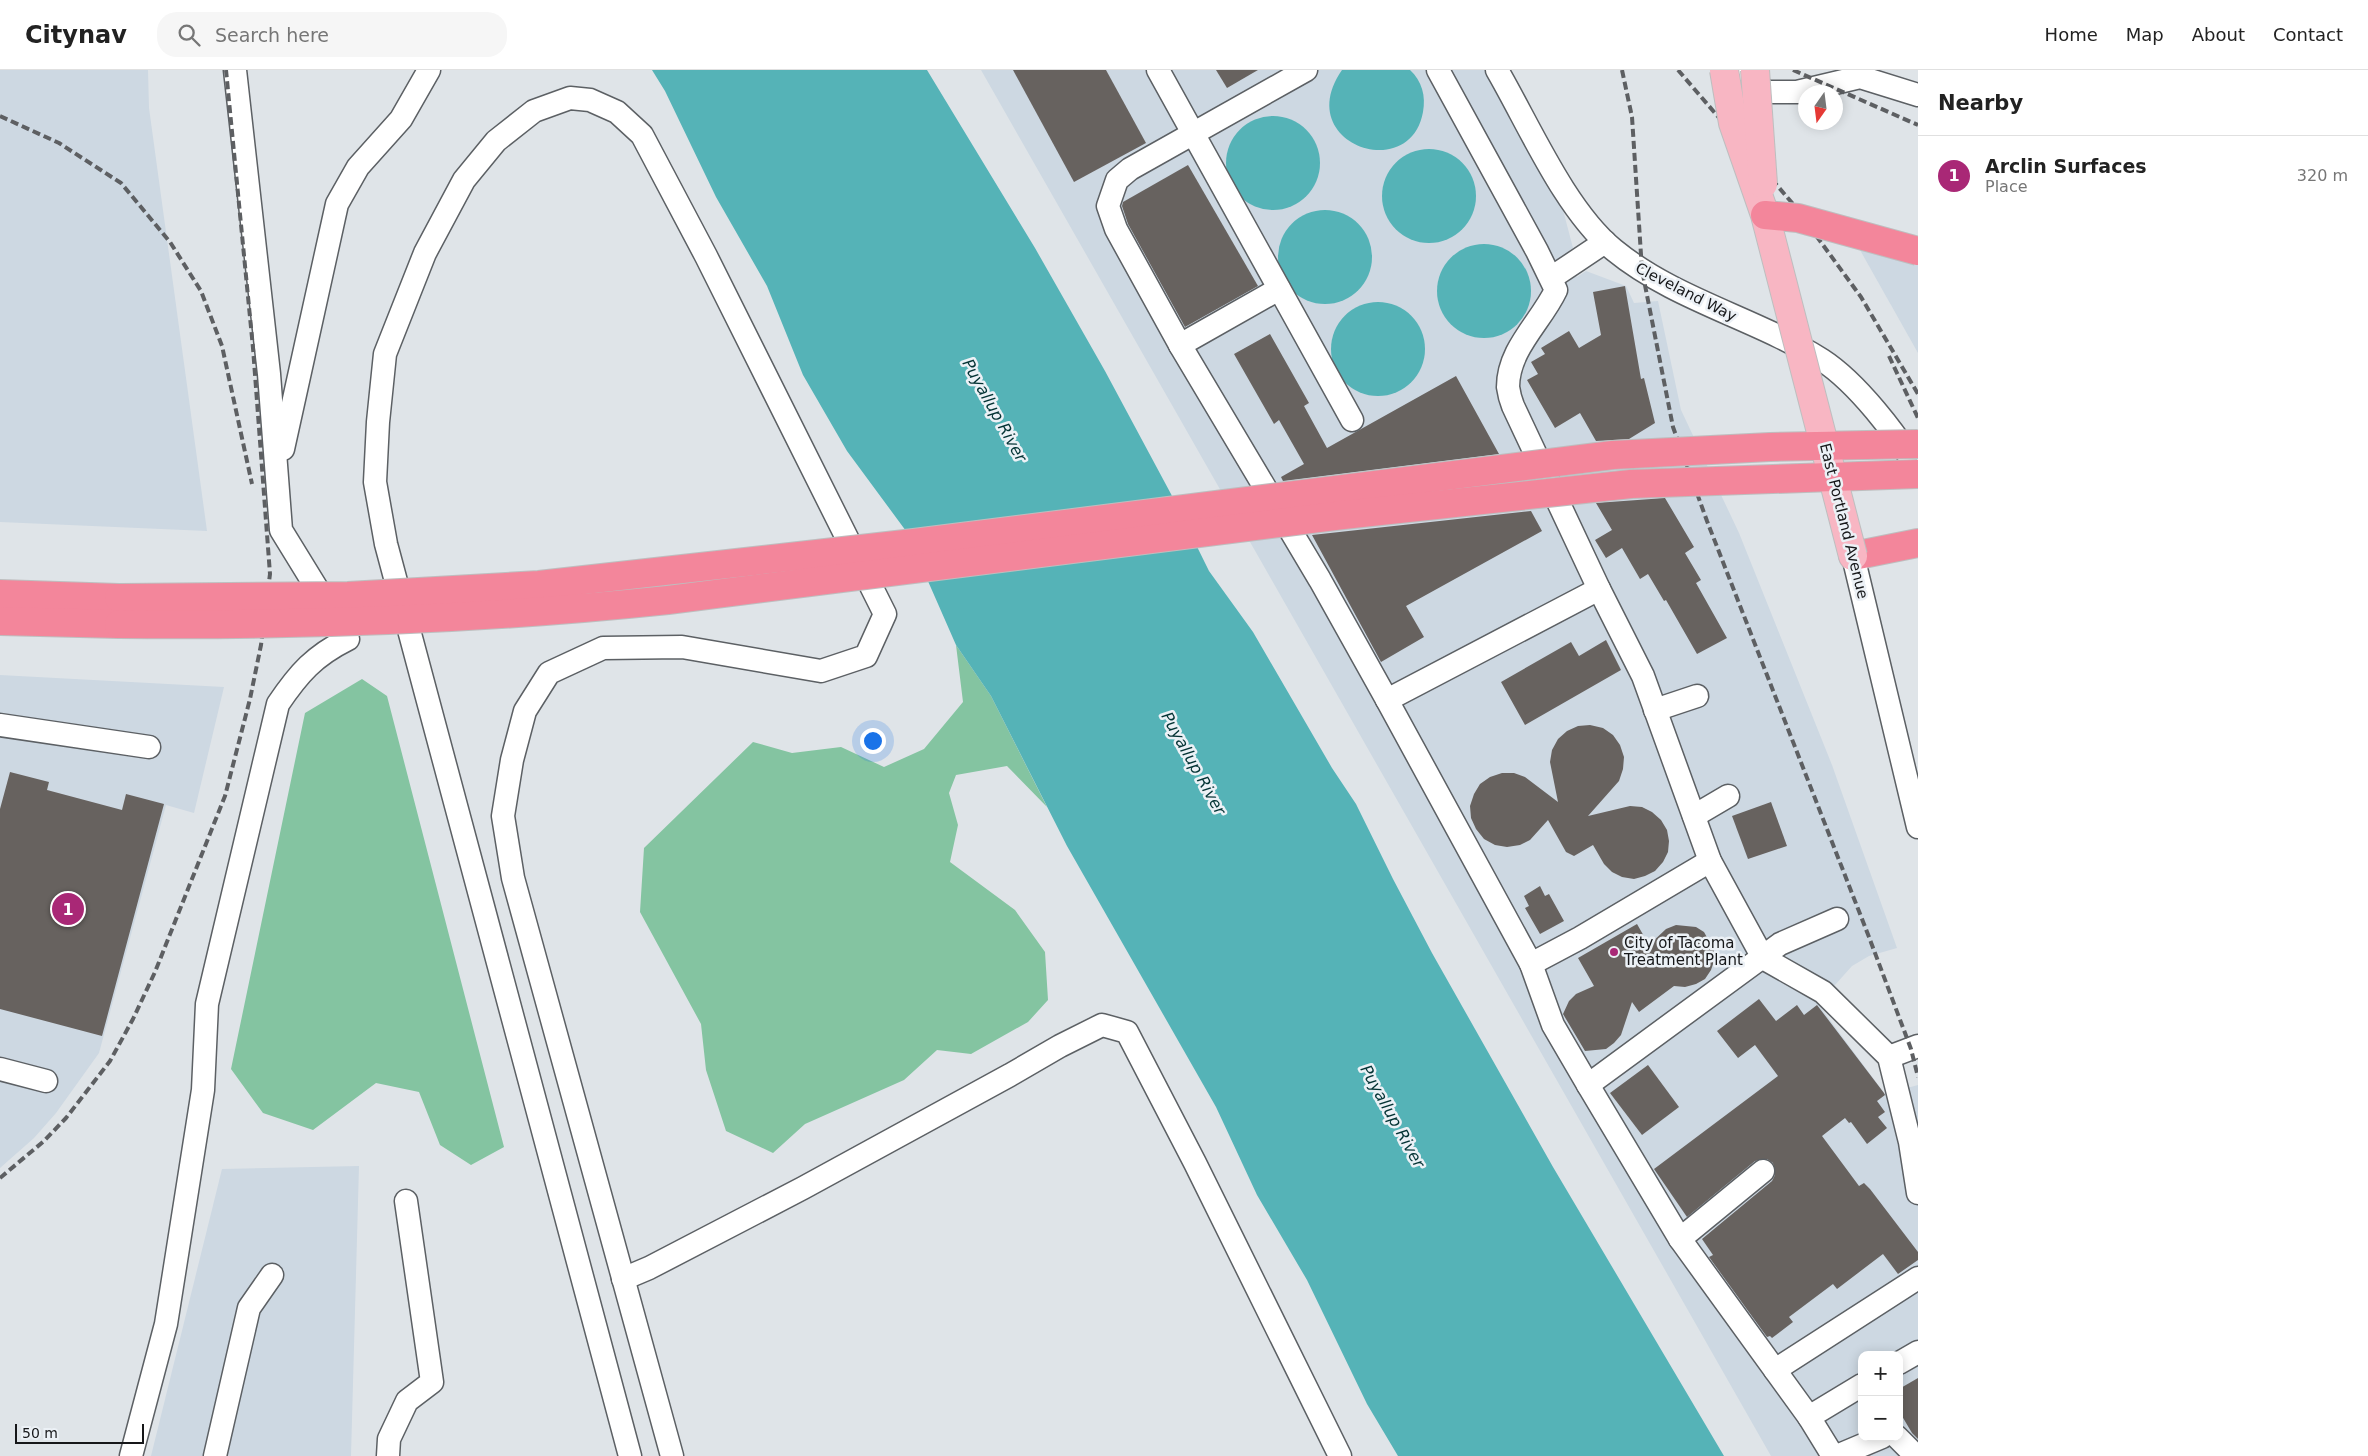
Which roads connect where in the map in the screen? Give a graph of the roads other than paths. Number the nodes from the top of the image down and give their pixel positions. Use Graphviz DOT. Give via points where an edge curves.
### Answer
graph roads {
  1 [pos="236,70"];
  2 [pos="429,70"];
  3 [pos="1158,70"];
  4 [pos="1306,70"];
  5 [pos="1438,70"];
  6 [pos="1496,70"];
  7 [pos="1724,70"];
  8 [pos="1736,70"];
  9 [pos="1754,70"];
  10 [pos="1918,94"];
  11 [pos="1194,134"];
  12 [pos="1765,215"];
  13 [pos="1605,242"];
  14 [pos="1918,252"];
  15 [pos="1551,278"];
  16 [pos="1279,289"];
  17 [pos="1180,345"];
  18 [pos="1352,420"];
  19 [pos="1918,444"];
  20 [pos="1918,472"];
  21 [pos="277,480"];
  22 [pos="1918,543"];
  23 [pos="1856,565"];
  24 [pos="1599,589"];
  25 [pos="0,594"];
  26 [pos="119,611"];
  27 [pos="0,621"];
  28 [pos="1697,696"];
  29 [pos="1387,700"];
  30 [pos="1655,710"];
  31 [pos="0,725"];
  32 [pos="149,748"];
  33 [pos="1728,796"];
  34 [pos="1694,816"];
  35 [pos="1918,827"];
  36 [pos="1710,861"];
  37 [pos="1837,920"];
  38 [pos="1763,958"];
  39 [pos="1531,964"];
  40 [pos="1918,1046"];
  41 [pos="1889,1057"];
  42 [pos="0,1069"];
  43 [pos="46,1082"];
  44 [pos="1588,1085"];
  45 [pos="1763,1171"];
  46 [pos="1918,1193"];
  47 [pos="406,1201"];
  48 [pos="1680,1239"];
  49 [pos="272,1275"];
  50 [pos="623,1279"];
  51 [pos="1916,1287"];
  52 [pos="1918,1352"];
  53 [pos="1903,1361"];
  54 [pos="1775,1370"];
  55 [pos="1858,1387"];
  56 [pos="1809,1417"];
  57 [pos="1873,1441"];
  58 [pos="1901,1441"];
  59 [pos="1918,1454"];
  60 [pos="131,1456"];
  61 [pos="215,1456"];
  62 [pos="388,1456"];
  63 [pos="630,1456"];
  64 [pos="672,1456"];
  65 [pos="1340,1456"];
  66 [pos="1833,1456"];
  67 [pos="1837,1456"];
  1 -- 21 [label="street" via="269,374"];
  2 -- 21 [label="street" via="401,119 358,167 337,204"];
  3 -- 11 [label="street"];
  4 -- 11 [label="street"];
  5 -- 15 [label="street"];
  6 -- 13 [label="street, Cleveland Way" via="1572,201"];
  7 -- 12 [label="main road, East Portland Avenue, bridge" via="1733,123"];
  8 -- 10 [label="street" via="1767,92 1797,92 1860,77"];
  9 -- 12 [label="main road, East Portland Avenue, bridge"];
  11 -- 16 [label="street"];
  11 -- 17 [label="street" via="1130,169 1117,180 1108,206 1116,229"];
  12 -- 14 [label="highway, bridge" via="1798,218"];
  12 -- 23 [label="main road, East Portland Avenue, bridge"];
  13 -- 15 [label="street"];
  13 -- 20 [label="street, Cleveland Way" via="1632,264 1665,283 1823,361 1862,396 1907,450"];
  15 -- 24 [label="street" via="1556,290 1518,351 1508,388 1513,406"];
  16 -- 17 [label="street"];
  16 -- 18 [label="street"];
  17 -- 29 [label="street" via="1320,580"];
  19 -- 26 [label="highway, bridge" via="1614,455 914,543 539,585"];
  20 -- 26 [label="highway, bridge" via="1631,484 1334,516 574,610 310,624"];
  21 -- 60 [label="street" via="281,530 348,639 325,651 297,676 278,704 207,1004 203,1090 166,1324"];
  22 -- 23 [label="highway"];
  23 -- 35 [label="street, East Portland Avenue"];
  24 -- 29 [label="street"];
  24 -- 30 [label="street" via="1643,676"];
  25 -- 26 [label="highway"];
  26 -- 27 [label="highway"];
  28 -- 30 [label="street"];
  29 -- 39 [label="street"];
  30 -- 34 [label="street"];
  31 -- 32 [label="street"];
  33 -- 34 [label="street"];
  34 -- 36 [label="street"];
  36 -- 38 [label="street"];
  36 -- 39 [label="street"];
  37 -- 38 [label="street" via="1780,944"];
  38 -- 41 [label="street" via="1824,992"];
  38 -- 44 [label="street"];
  39 -- 44 [label="street" via="1553,1025"];
  40 -- 41 [label="street"];
  41 -- 46 [label="street" via="1910,1142"];
  42 -- 43 [label="street"];
  44 -- 48 [label="street"];
  45 -- 48 [label="street"];
  47 -- 62 [label="street" via="432,1382 407,1401 389,1439"];
  48 -- 54 [label="street"];
  49 -- 61 [label="street" via="249,1308"];
  50 -- 63 [label="street" via="513,878 503,816 512,760 525,711 550,673 603,648 682,647 821,671 866,656 885,614 706,256 642,136 618,112 590,100 570,98 534,111 496,141 464,180 425,253 385,354 375,482 386,544"];
  50 -- 64 [label="street"];
  50 -- 65 [label="street" via="803,1188 1068,1042 1102,1025 1117,1028 1127,1032 1186,1145"];
  51 -- 54 [label="street"];
  52 -- 53 [label="street"];
  54 -- 56 [label="street"];
  55 -- 56 [label="street"];
  56 -- 66 [label="street"];
  57 -- 67 [label="street"];
  58 -- 59 [label="street"];
}
